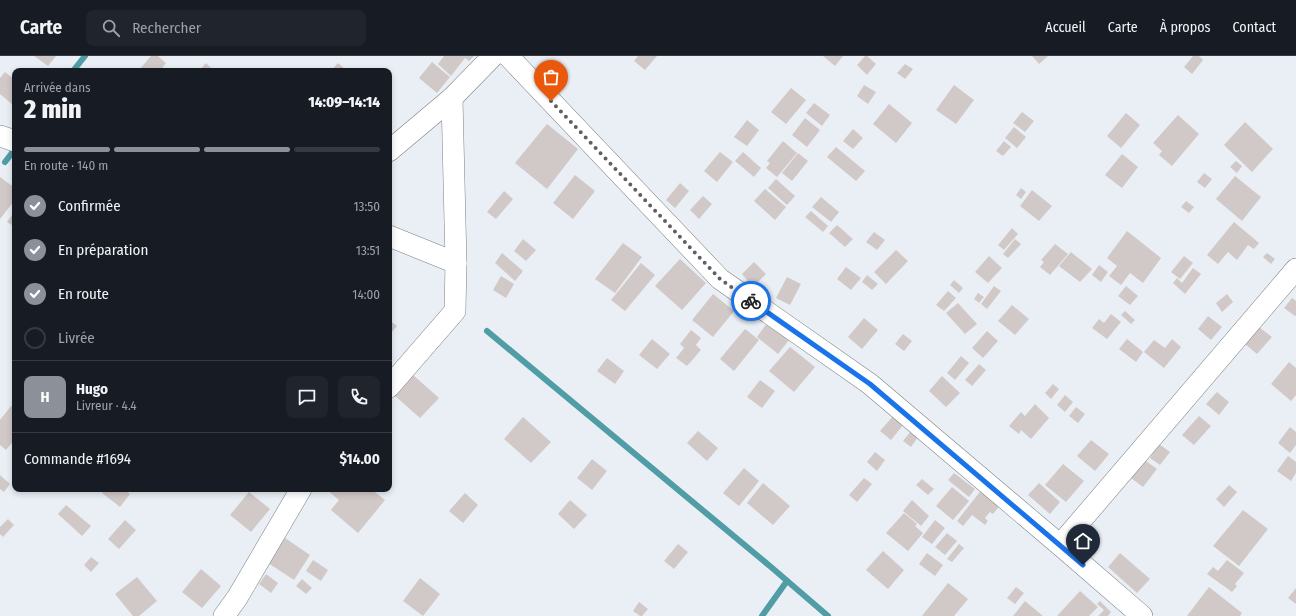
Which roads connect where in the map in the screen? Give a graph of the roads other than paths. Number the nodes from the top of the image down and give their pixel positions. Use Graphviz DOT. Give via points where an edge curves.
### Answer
graph roads {
  1 [pos="493,56"];
  2 [pos="508,56"];
  3 [pos="452,98"];
  4 [pos="0,136"];
  5 [pos="12,140"];
  6 [pos="392,148"];
  7 [pos="392,237"];
  8 [pos="456,264"];
  9 [pos="1296,269"];
  10 [pos="392,384"];
  11 [pos="299,492"];
  12 [pos="1060,545"];
  13 [pos="224,616"];
  14 [pos="1142,616"];
  1 -- 3 [label="street"];
  2 -- 12 [label="street" via="720,279 870,384"];
  3 -- 6 [label="street"];
  3 -- 8 [label="street"];
  4 -- 5 [label="street"];
  7 -- 8 [label="street"];
  8 -- 10 [label="street" via="455,311"];
  9 -- 12 [label="street"];
  11 -- 13 [label="street" via="238,598"];
  12 -- 14 [label="street"];
}
